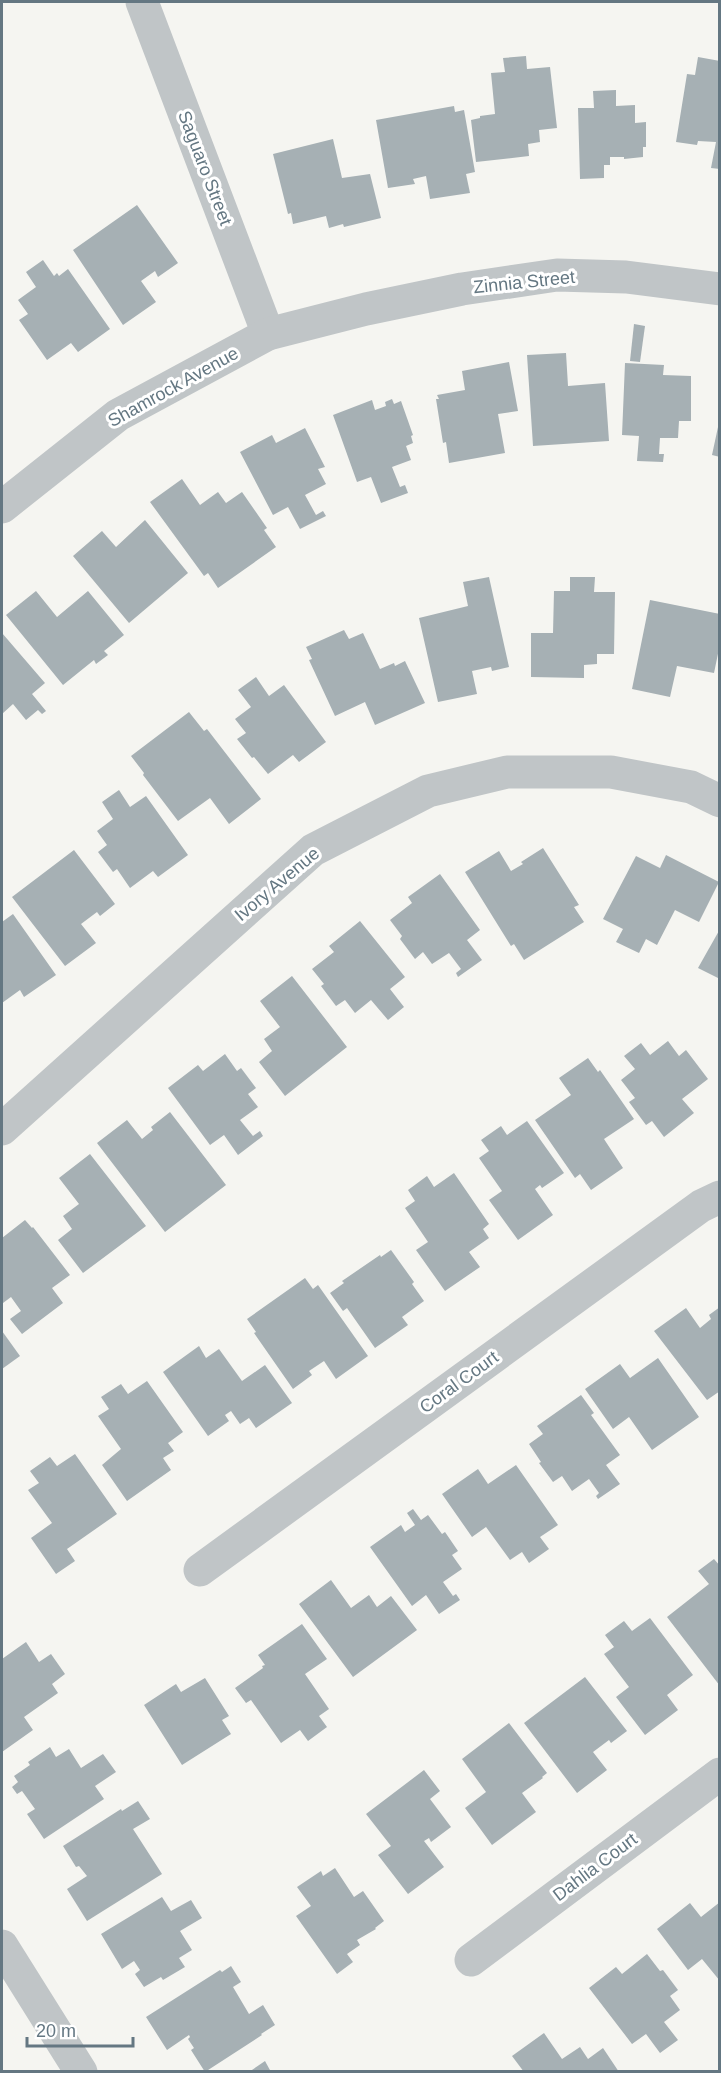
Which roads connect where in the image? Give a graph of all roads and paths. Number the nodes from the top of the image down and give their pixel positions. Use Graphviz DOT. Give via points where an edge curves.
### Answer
graph roads {
  1 [pos="142,2"];
  2 [pos="720,290"];
  3 [pos="366,309"];
  4 [pos="268,334"];
  5 [pos="2,507"];
  6 [pos="720,801"];
  7 [pos="2,1129"];
  8 [pos="720,1197"];
  9 [pos="200,1570"];
  10 [pos="720,1773"];
  11 [pos="2,1946"];
  12 [pos="471,1960"];
  13 [pos="81,2072"];
  1 -- 4 [label="street, Saguaro Street"];
  2 -- 3 [label="street, Zinnia Street" via="626,277 557,275"];
  3 -- 4 [label="street, Shamrock Avenue"];
  4 -- 5 [label="street, Shamrock Avenue" via="118,415"];
  6 -- 7 [label="street, Ivory Avenue" via="691,787 611,772 507,772 428,791 313,850"];
  8 -- 9 [label="street, Coral Court" via="701,1206"];
  10 -- 12 [label="street, Dahlia Court"];
  11 -- 13 [label="street"];
}
